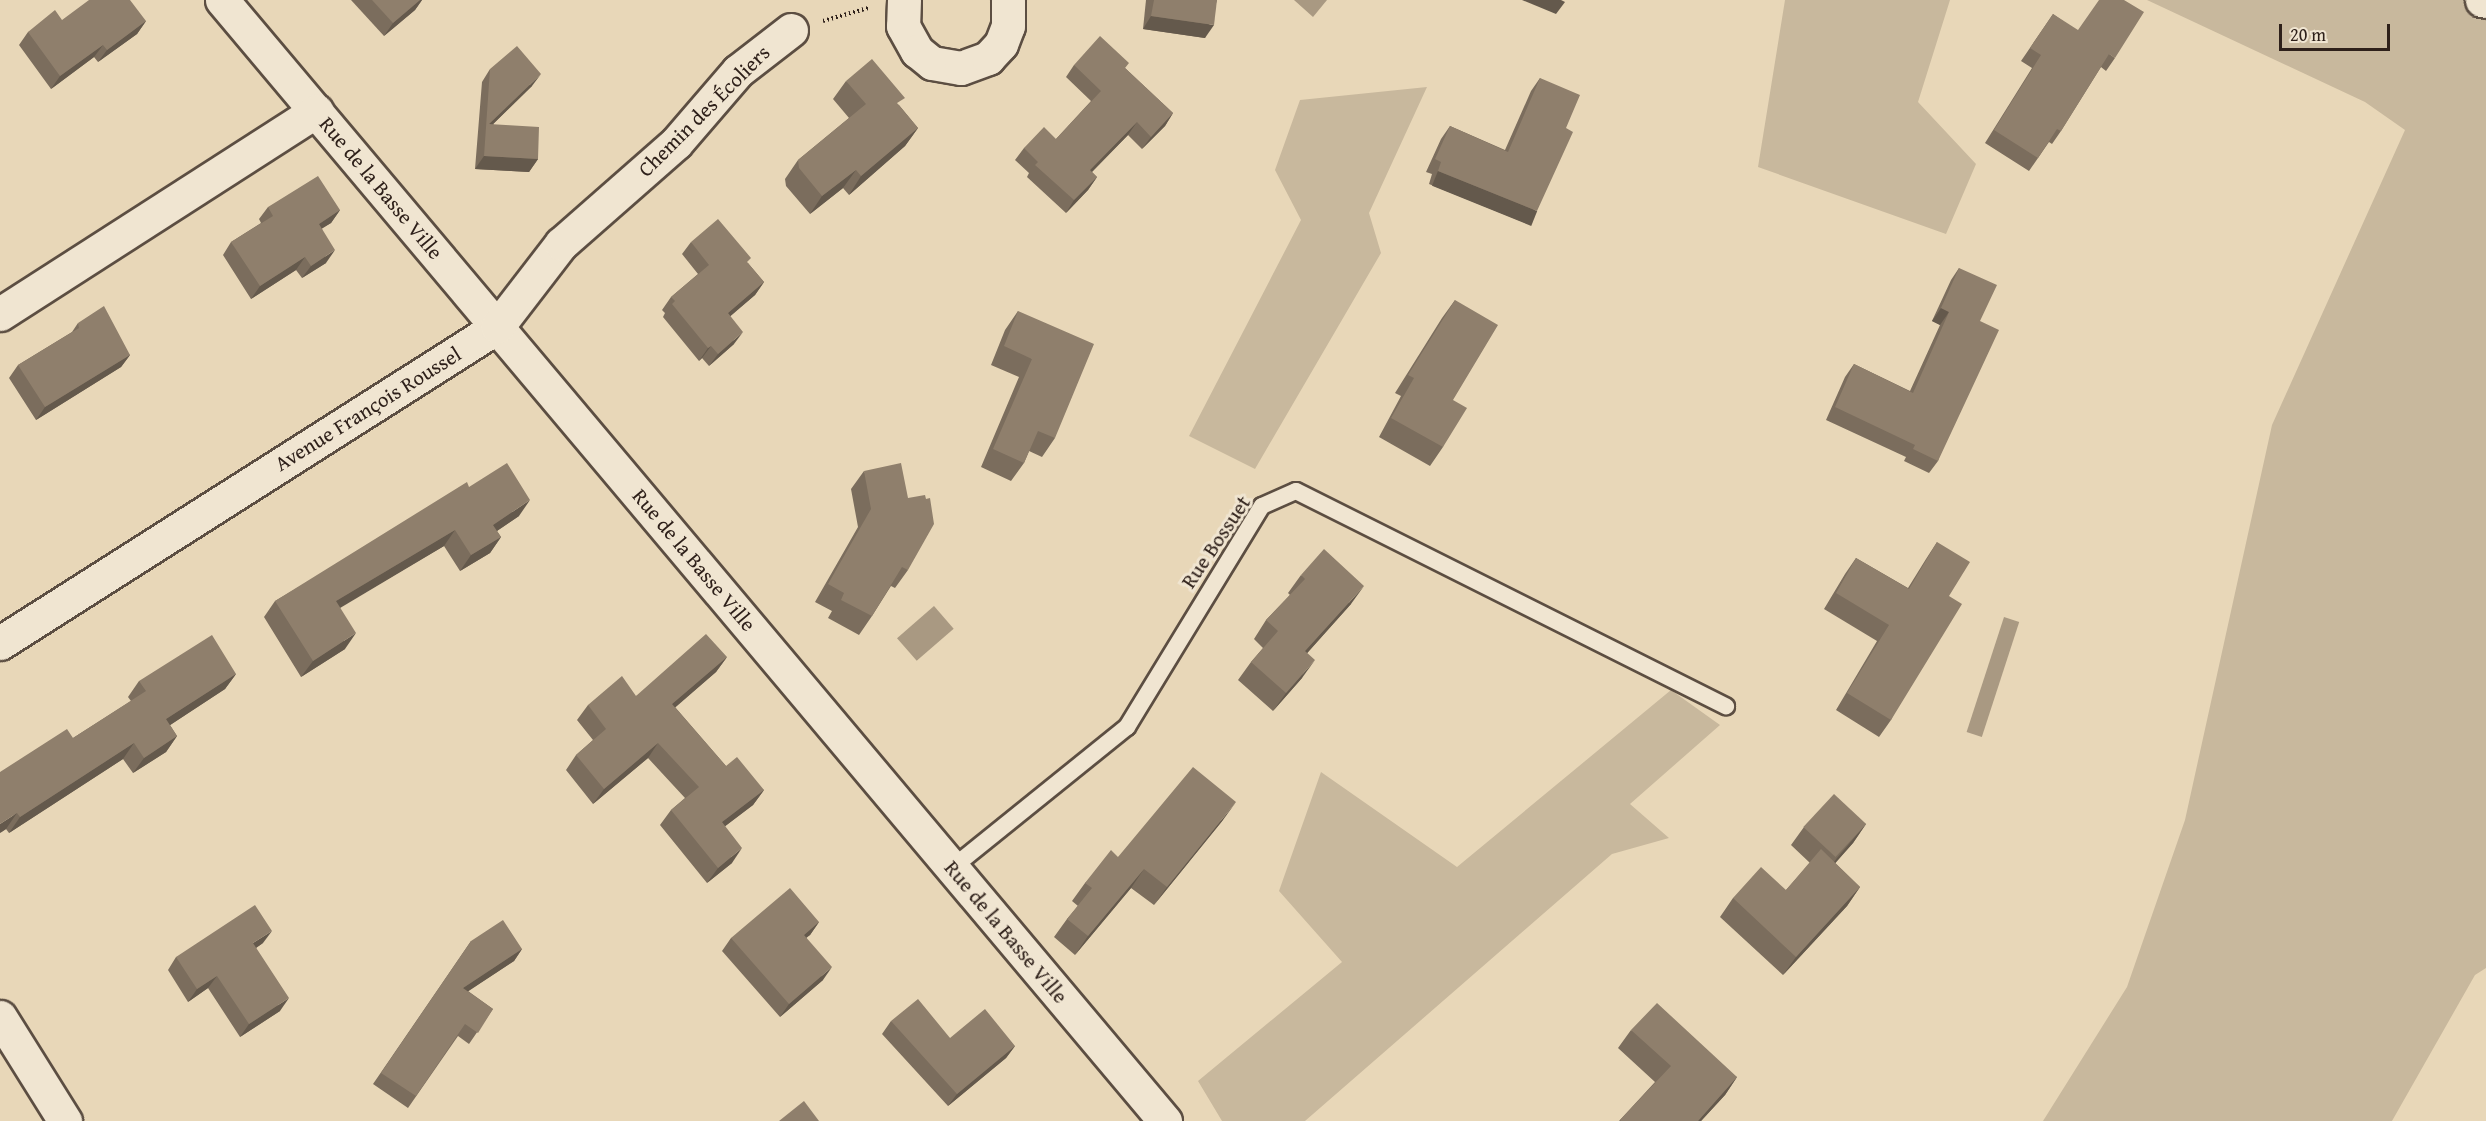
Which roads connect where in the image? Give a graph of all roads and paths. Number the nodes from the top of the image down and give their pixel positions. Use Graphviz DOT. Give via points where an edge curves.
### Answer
graph roads {
  1 [pos="222,0"];
  2 [pos="1008,0"];
  3 [pos="889,3"];
  4 [pos="791,30"];
  5 [pos="316,111"];
  6 [pos="0,314"];
  7 [pos="498,327"];
  8 [pos="0,643"];
  9 [pos="1726,706"];
  10 [pos="952,868"];
  11 [pos="0,1017"];
  12 [pos="65,1121"];
  13 [pos="1165,1121"];
  1 -- 5 [label="street, Rue de la Basse Ville"];
  2 -- 3 [label="street" via="1008,26 1001,44 988,58 961,68 932,63 917,51"];
  3 -- 4 [label="path, Chemin des Écoliers"];
  4 -- 7 [label="street, Chemin des Écoliers" via="738,71 676,143 561,244"];
  5 -- 6 [label="street"];
  5 -- 7 [label="street, Rue de la Basse Ville"];
  7 -- 8 [label="street, Avenue François Roussel"];
  7 -- 10 [label="street, Rue de la Basse Ville"];
  9 -- 10 [label="lane, Rue Bossuet" via="1296,491 1262,506 1127,727"];
  10 -- 13 [label="street, Rue de la Basse Ville"];
  11 -- 12 [label="street"];
}
